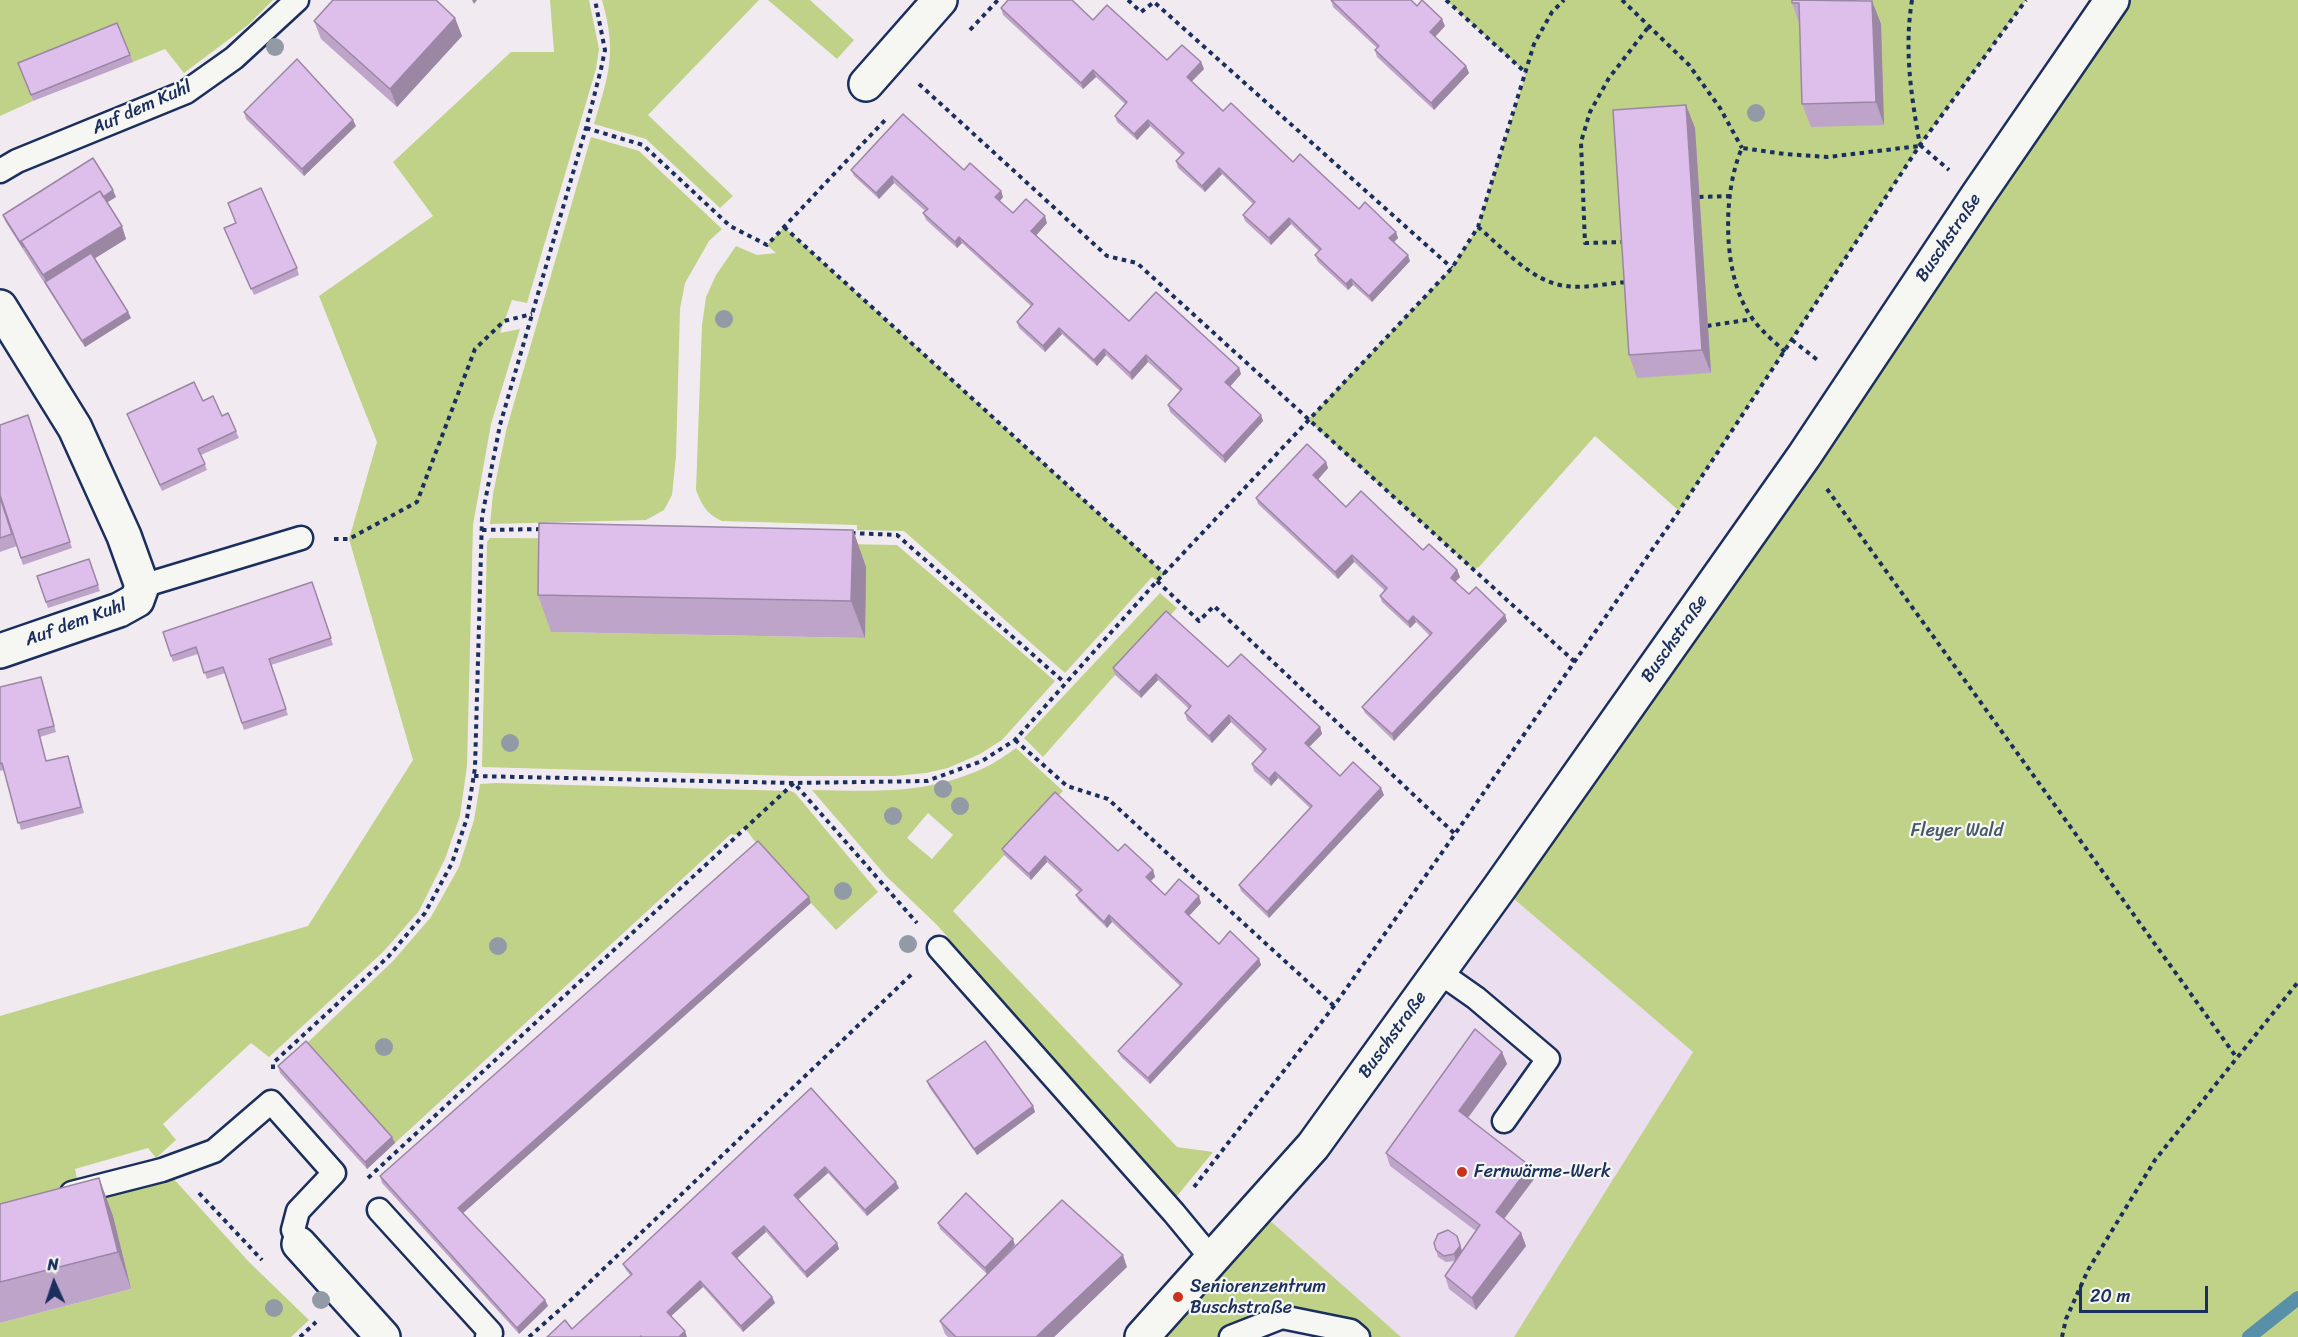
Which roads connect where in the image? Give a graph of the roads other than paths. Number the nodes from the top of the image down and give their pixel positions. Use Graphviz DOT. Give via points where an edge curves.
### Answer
graph roads {
  1 [pos="297,0"];
  2 [pos="940,0"];
  3 [pos="2112,0"];
  4 [pos="866,84"];
  5 [pos="0,171"];
  6 [pos="0,307"];
  7 [pos="301,538"];
  8 [pos="142,586"];
  9 [pos="0,651"];
  10 [pos="939,948"];
  11 [pos="1439,972"];
  12 [pos="1504,1120"];
  13 [pos="46,1200"];
  14 [pos="379,1210"];
  15 [pos="299,1244"];
  16 [pos="1212,1259"];
  17 [pos="383,1337"];
  18 [pos="487,1337"];
  19 [pos="1142,1337"];
  20 [pos="1231,1337"];
  21 [pos="1358,1337"];
  1 -- 5 [label="lane, Auf dem Kuhl" via="234,58 186,92"];
  2 -- 4 [label="street"];
  3 -- 11 [label="street, Buschstraße" via="1804,456"];
  6 -- 8 [label="street, Auf dem Kuhl" via="75,428"];
  7 -- 8 [label="lane, Auf dem Kuhl"];
  8 -- 9 [label="street, Auf dem Kuhl" via="137,600 119,610"];
  10 -- 16 [label="lane"];
  11 -- 12 [label="lane" via="1548,1059"];
  11 -- 16 [label="street, Buschstraße" via="1313,1146"];
  13 -- 15 [label="lane" via="174,1166 214,1151 271,1102 334,1173 298,1211 293,1230"];
  14 -- 18 [label="lane" via="491,1333"];
  15 -- 17 [label="street"];
  16 -- 19 [label="street, Buschstraße"];
  20 -- 21 [label="lane" via="1282,1317 1351,1331"];
}
